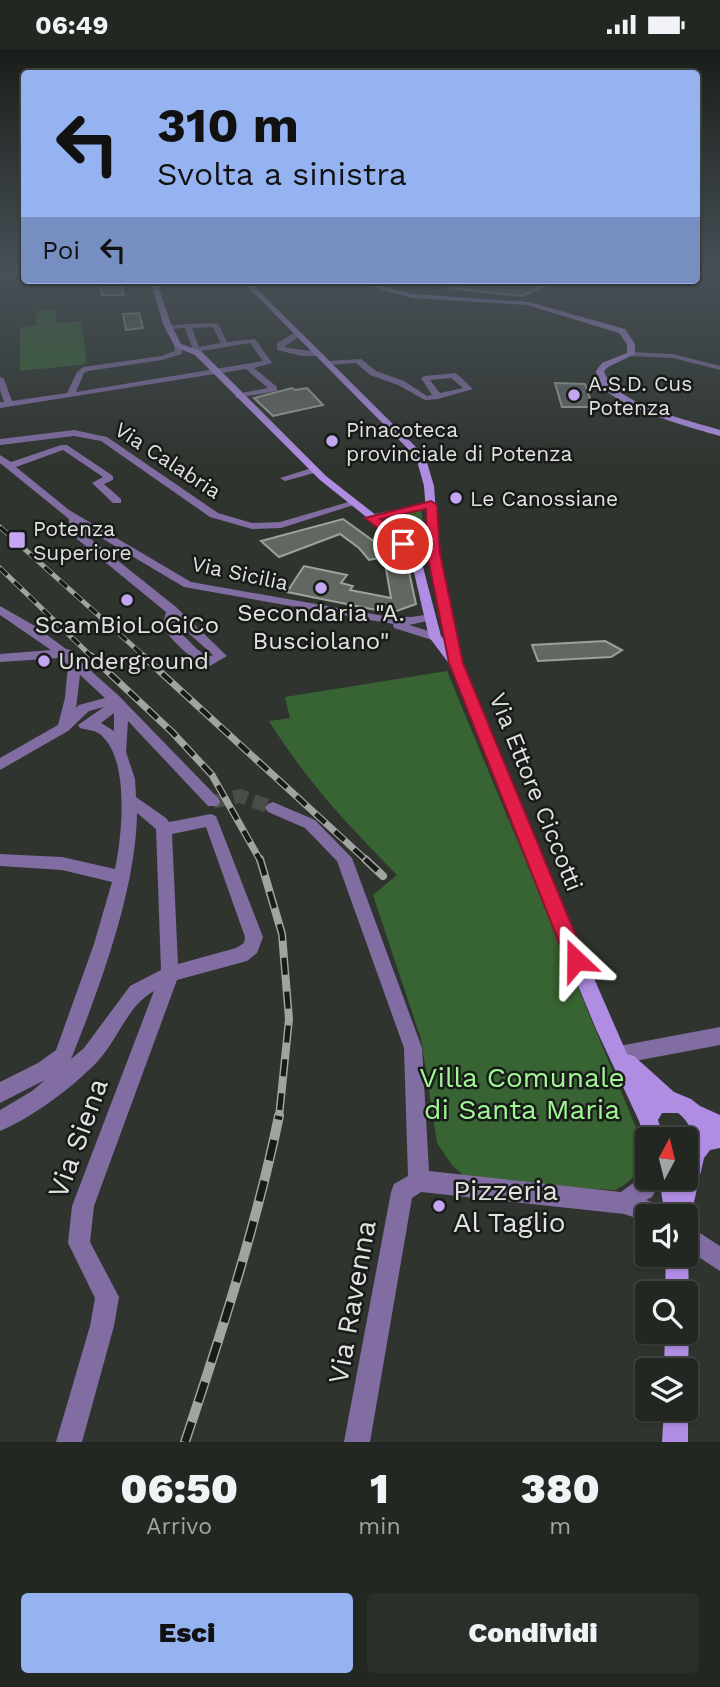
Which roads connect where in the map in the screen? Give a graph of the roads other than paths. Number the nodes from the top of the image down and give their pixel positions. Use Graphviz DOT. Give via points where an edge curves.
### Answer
graph roads {
  1 [pos="173,335"];
  2 [pos="192,335"];
  3 [pos="220,335"];
  4 [pos="297,335"];
  5 [pos="300,335"];
  6 [pos="625,335"];
  7 [pos="178,345"];
  8 [pos="225,345"];
  9 [pos="198,351"];
  10 [pos="320,354"];
  11 [pos="631,354"];
  12 [pos="162,358"];
  13 [pos="329,363"];
  14 [pos="247,366"];
  15 [pos="720,368"];
  16 [pos="214,372"];
  17 [pos="177,378"];
  18 [pos="0,379"];
  19 [pos="66,396"];
  20 [pos="239,396"];
  21 [pos="438,397"];
  22 [pos="5,405"];
  23 [pos="720,433"];
  24 [pos="0,442"];
  25 [pos="0,457"];
  26 [pos="10,465"];
  27 [pos="315,470"];
  28 [pos="285,478"];
  29 [pos="117,501"];
  30 [pos="352,503"];
  31 [pos="431,505"];
  32 [pos="65,512"];
  33 [pos="370,518"];
  34 [pos="424,551"];
  35 [pos="0,610"];
  36 [pos="172,610"];
  37 [pos="428,617"];
  38 [pos="384,620"];
  39 [pos="435,638"];
  40 [pos="71,657"];
  41 [pos="0,658"];
  42 [pos="456,663"];
  43 [pos="117,704"];
  44 [pos="85,725"];
  45 [pos="63,728"];
  46 [pos="120,752"];
  47 [pos="0,765"];
  48 [pos="130,800"];
  49 [pos="213,802"];
  50 [pos="273,809"];
  51 [pos="164,829"];
  52 [pos="0,860"];
  53 [pos="121,878"];
  54 [pos="170,974"];
  55 [pos="720,1036"];
  56 [pos="619,1055"];
  57 [pos="0,1093"];
  58 [pos="669,1101"];
  59 [pos="695,1114"];
  60 [pos="0,1121"];
  61 [pos="720,1126"];
  62 [pos="650,1127"];
  63 [pos="651,1127"];
  64 [pos="701,1148"];
  65 [pos="419,1181"];
  66 [pos="643,1190"];
  67 [pos="624,1203"];
  68 [pos="682,1204"];
  69 [pos="635,1207"];
  70 [pos="698,1244"];
  71 [pos="720,1260"];
  72 [pos="676,1421"];
  73 [pos="69,1442"];
  74 [pos="357,1442"];
  75 [pos="675,1442"];
  1 -- 7 [label="main road"];
  2 -- 9 [label="street"];
  3 -- 8 [label="street"];
  4 -- 10 [label="street" via="280,348"];
  5 -- 10 [label="main road, Via Ettore Ciccotti"];
  6 -- 11 [label="main road"];
  7 -- 9 [label="main road"];
  7 -- 12 [label="street" via="177,353"];
  8 -- 9 [label="street"];
  8 -- 14 [label="street" via="252,341 268,363"];
  9 -- 16 [label="main road"];
  10 -- 13 [label="main road, Via Ettore Ciccotti"];
  11 -- 15 [label="street" via="691,359"];
  11 -- 23 [label="main road" via="605,365 600,371 603,385 614,394"];
  12 -- 17 [label="street"];
  12 -- 19 [label="street" via="86,369"];
  13 -- 21 [label="street" via="358,361 421,396"];
  13 -- 31 [label="main road, Via Ettore Ciccotti" via="413,446 427,478"];
  14 -- 16 [label="street"];
  14 -- 20 [label="street" via="274,389"];
  16 -- 17 [label="street"];
  16 -- 20 [label="main road"];
  17 -- 19 [label="street"];
  18 -- 22 [label="street"];
  19 -- 22 [label="street"];
  20 -- 27 [label="main road"];
  21 -- 21 [label="street" via="457,394 469,389 453,375 425,378"];
  24 -- 30 [label="street, Via Calabria" via="74,433 104,439 214,515 252,526 281,525"];
  25 -- 26 [label="street, Via Sicilia"];
  26 -- 29 [label="street" via="64,447 110,478 97,483"];
  26 -- 32 [label="street, Via Sicilia"];
  27 -- 28 [label="street"];
  27 -- 30 [label="main road"];
  30 -- 33 [label="main road"];
  31 -- 33 [label="street"];
  31 -- 34 [label="main road, Via Ettore Ciccotti" via="434,536"];
  32 -- 36 [label="street" via="83,530 81,537"];
  32 -- 38 [label="street, Via Sicilia" via="188,585"];
  33 -- 34 [label="main road"];
  34 -- 37 [label="main road, Via Ettore Ciccotti"];
  34 -- 42 [label="main road, Via Ettore Ciccotti"];
  35 -- 40 [label="street"];
  37 -- 38 [label="street"];
  37 -- 39 [label="main road, Via Ettore Ciccotti"];
  38 -- 39 [label="street"];
  39 -- 42 [label="main road, Via Ettore Ciccotti"];
  40 -- 41 [label="street"];
  40 -- 43 [label="street"];
  40 -- 45 [label="street" via="72,698"];
  42 -- 56 [label="main road, Via Ettore Ciccotti"];
  43 -- 44 [label="street"];
  43 -- 45 [label="street" via="91,704"];
  43 -- 46 [label="street"];
  43 -- 49 [label="street"];
  44 -- 45 [label="street"];
  44 -- 46 [label="street" via="108,730"];
  45 -- 47 [label="street"];
  46 -- 48 [label="street"];
  48 -- 51 [label="street"];
  48 -- 53 [label="street"];
  50 -- 65 [label="street" via="310,824 344,859 413,1048"];
  51 -- 54 [label="street, Via Siena"];
  51 -- 54 [label="street" via="211,820 254,937 251,948 242,955"];
  52 -- 53 [label="street" via="35,860"];
  53 -- 57 [label="street" via="63,1056"];
  54 -- 60 [label="street" via="136,992 91,1055 39,1098"];
  54 -- 73 [label="street, Via Siena" via="83,1206 79,1243 107,1297"];
  55 -- 56 [label="street"];
  56 -- 58 [label="main road, Via Ettore Ciccotti"];
  56 -- 62 [label="main road, Via Ettore Ciccotti"];
  58 -- 59 [label="main road, Via Ettore Ciccotti"];
  58 -- 63 [label="main road, Via Ettore Ciccotti" via="655,1106"];
  59 -- 61 [label="main road, Via Ettore Ciccotti"];
  59 -- 64 [label="main road" via="704,1132"];
  64 -- 68 [label="main road"];
  65 -- 67 [label="street"];
  65 -- 74 [label="street, Via Ravenna" via="402,1192"];
  66 -- 67 [label="street"];
  67 -- 69 [label="street"];
  70 -- 71 [label="street"];
  72 -- 75 [label="main road"];
}
